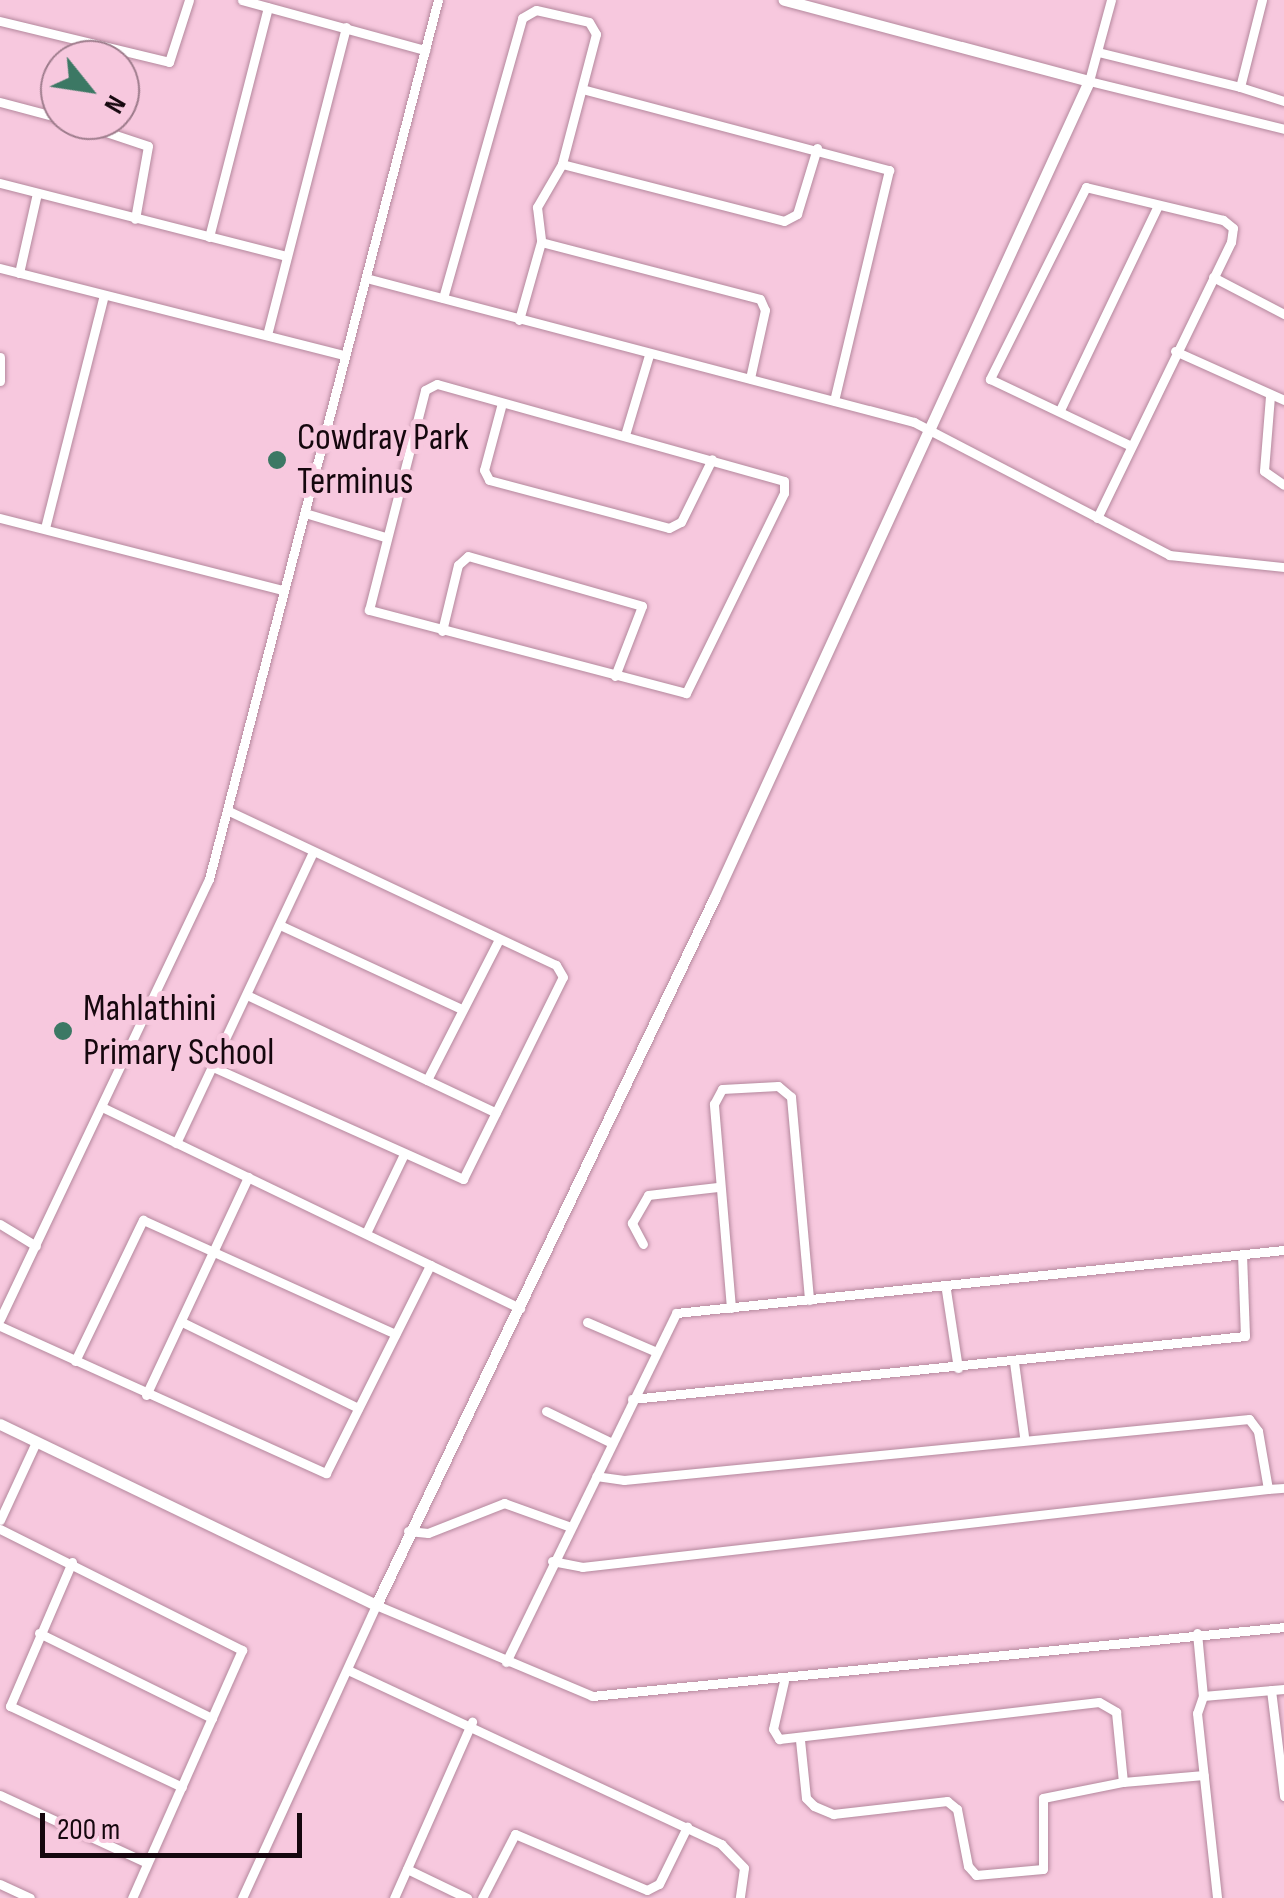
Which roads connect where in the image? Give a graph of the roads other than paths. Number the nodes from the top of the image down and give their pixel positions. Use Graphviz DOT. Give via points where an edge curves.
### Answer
graph roads {
  1 [pos="190,0"];
  2 [pos="242,0"];
  3 [pos="438,0"];
  4 [pos="784,0"];
  5 [pos="1111,0"];
  6 [pos="1262,0"];
  7 [pos="268,7"];
  8 [pos="0,20"];
  9 [pos="346,27"];
  10 [pos="424,50"];
  11 [pos="1098,52"];
  12 [pos="1089,81"];
  13 [pos="1240,88"];
  14 [pos="582,89"];
  15 [pos="0,102"];
  16 [pos="1284,102"];
  17 [pos="40,113"];
  18 [pos="1284,129"];
  19 [pos="130,140"];
  20 [pos="817,148"];
  21 [pos="562,164"];
  22 [pos="0,182"];
  23 [pos="37,192"];
  24 [pos="1158,205"];
  25 [pos="135,219"];
  26 [pos="209,237"];
  27 [pos="541,242"];
  28 [pos="286,256"];
  29 [pos="0,268"];
  30 [pos="19,273"];
  31 [pos="1214,277"];
  32 [pos="366,278"];
  33 [pos="104,295"];
  34 [pos="444,298"];
  35 [pos="1284,314"];
  36 [pos="519,320"];
  37 [pos="267,335"];
  38 [pos="1175,352"];
  39 [pos="344,355"];
  40 [pos="649,355"];
  41 [pos="0,357"];
  42 [pos="750,378"];
  43 [pos="0,381"];
  44 [pos="1270,396"];
  45 [pos="1284,400"];
  46 [pos="834,401"];
  47 [pos="502,402"];
  48 [pos="1060,410"];
  49 [pos="928,434"];
  50 [pos="625,435"];
  51 [pos="1131,446"];
  52 [pos="712,458"];
  53 [pos="1284,485"];
  54 [pos="305,513"];
  55 [pos="0,518"];
  56 [pos="1096,518"];
  57 [pos="45,528"];
  58 [pos="384,537"];
  59 [pos="1284,567"];
  60 [pos="283,590"];
  61 [pos="442,631"];
  62 [pos="615,676"];
  63 [pos="229,811"];
  64 [pos="313,852"];
  65 [pos="282,926"];
  66 [pos="498,941"];
  67 [pos="249,996"];
  68 [pos="462,1009"];
  69 [pos="215,1068"];
  70 [pos="427,1080"];
  71 [pos="104,1108"];
  72 [pos="496,1113"];
  73 [pos="176,1143"];
  74 [pos="403,1156"];
  75 [pos="248,1177"];
  76 [pos="718,1187"];
  77 [pos="0,1224"];
  78 [pos="366,1234"];
  79 [pos="643,1244"];
  80 [pos="36,1246"];
  81 [pos="214,1250"];
  82 [pos="1284,1250"];
  83 [pos="1242,1255"];
  84 [pos="430,1265"];
  85 [pos="946,1290"];
  86 [pos="809,1300"];
  87 [pos="520,1308"];
  88 [pos="732,1308"];
  89 [pos="182,1322"];
  90 [pos="587,1322"];
  91 [pos="0,1323"];
  92 [pos="396,1334"];
  93 [pos="654,1351"];
  94 [pos="75,1361"];
  95 [pos="1014,1362"];
  96 [pos="958,1368"];
  97 [pos="146,1395"];
  98 [pos="632,1398"];
  99 [pos="358,1408"];
  100 [pos="546,1411"];
  101 [pos="0,1424"];
  102 [pos="1024,1436"];
  103 [pos="36,1442"];
  104 [pos="612,1443"];
  105 [pos="596,1476"];
  106 [pos="1284,1488"];
  107 [pos="1268,1489"];
  108 [pos="0,1520"];
  109 [pos="568,1526"];
  110 [pos="0,1529"];
  111 [pos="408,1531"];
  112 [pos="552,1561"];
  113 [pos="72,1562"];
  114 [pos="376,1606"];
  115 [pos="1284,1627"];
  116 [pos="39,1633"];
  117 [pos="1197,1633"];
  118 [pos="506,1662"];
  119 [pos="348,1670"];
  120 [pos="784,1680"];
  121 [pos="1284,1689"];
  122 [pos="1271,1690"];
  123 [pos="1203,1696"];
  124 [pos="212,1718"];
  125 [pos="472,1722"];
  126 [pos="800,1740"];
  127 [pos="1204,1775"];
  128 [pos="1123,1782"];
  129 [pos="182,1787"];
  130 [pos="0,1795"];
  131 [pos="1284,1796"];
  132 [pos="686,1827"];
  133 [pos="147,1863"];
  134 [pos="407,1869"];
  135 [pos="0,1884"];
  136 [pos="30,1898"];
  137 [pos="132,1898"];
  138 [pos="242,1898"];
  139 [pos="394,1898"];
  140 [pos="468,1898"];
  141 [pos="482,1898"];
  142 [pos="740,1898"];
  143 [pos="1217,1898"];
  1 -- 8 [label="street" via="168,62"];
  2 -- 7 [label="street"];
  3 -- 10 [label="street"];
  4 -- 12 [label="street"];
  5 -- 11 [label="street"];
  6 -- 13 [label="street"];
  7 -- 9 [label="street"];
  7 -- 26 [label="street"];
  9 -- 10 [label="street"];
  9 -- 28 [label="street"];
  10 -- 32 [label="street"];
  11 -- 12 [label="street"];
  11 -- 13 [label="street"];
  12 -- 18 [label="street"];
  12 -- 49 [label="street"];
  13 -- 16 [label="street"];
  14 -- 20 [label="street"];
  14 -- 21 [label="street"];
  14 -- 34 [label="street" via="593,25 536,10 525,14"];
  15 -- 17 [label="street"];
  19 -- 25 [label="street" via="148,146"];
  20 -- 21 [label="street" via="797,214 784,221"];
  20 -- 46 [label="street" via="882,165 891,176"];
  21 -- 27 [label="street" via="537,206"];
  22 -- 23 [label="street"];
  23 -- 25 [label="street"];
  23 -- 30 [label="street"];
  24 -- 31 [label="street" via="1230,224 1234,234"];
  24 -- 48 [label="street"];
  24 -- 48 [label="street" via="1083,189 1039,272 990,379"];
  25 -- 26 [label="street"];
  26 -- 28 [label="street"];
  27 -- 36 [label="street"];
  27 -- 42 [label="street" via="760,299 766,310"];
  28 -- 37 [label="street"];
  29 -- 30 [label="street"];
  30 -- 33 [label="street"];
  31 -- 35 [label="street"];
  31 -- 38 [label="street"];
  32 -- 34 [label="street"];
  32 -- 39 [label="street"];
  33 -- 37 [label="street"];
  33 -- 57 [label="street"];
  34 -- 36 [label="street"];
  36 -- 40 [label="street"];
  37 -- 39 [label="street"];
  38 -- 44 [label="street"];
  38 -- 51 [label="street"];
  39 -- 54 [label="street"];
  40 -- 42 [label="street"];
  40 -- 50 [label="street"];
  41 -- 43 [label="street"];
  42 -- 46 [label="street"];
  44 -- 45 [label="street"];
  44 -- 53 [label="street" via="1264,472"];
  46 -- 49 [label="street" via="914,422"];
  47 -- 50 [label="street"];
  47 -- 52 [label="street" via="484,470 489,480 507,485 670,528 681,522"];
  47 -- 58 [label="street" via="437,384 425,390"];
  48 -- 51 [label="street"];
  49 -- 56 [label="street"];
  49 -- 87 [label="street"];
  50 -- 52 [label="street"];
  51 -- 56 [label="street"];
  52 -- 62 [label="street" via="780,476 784,492 686,693"];
  54 -- 58 [label="street"];
  54 -- 60 [label="street"];
  55 -- 57 [label="street"];
  56 -- 59 [label="street" via="1182,560"];
  57 -- 60 [label="street"];
  58 -- 61 [label="street" via="369,610"];
  60 -- 63 [label="street"];
  61 -- 62 [label="street"];
  61 -- 62 [label="street" via="458,565 468,556 642,606"];
  63 -- 64 [label="street"];
  63 -- 71 [label="street" via="204,895"];
  64 -- 65 [label="street"];
  64 -- 66 [label="street"];
  65 -- 67 [label="street"];
  65 -- 68 [label="street"];
  66 -- 68 [label="street"];
  66 -- 72 [label="street" via="556,964 563,977"];
  67 -- 69 [label="street"];
  67 -- 70 [label="street"];
  68 -- 70 [label="street"];
  69 -- 73 [label="street"];
  69 -- 74 [label="street"];
  70 -- 72 [label="street"];
  71 -- 73 [label="street"];
  71 -- 80 [label="street"];
  72 -- 74 [label="street" via="463,1179"];
  73 -- 75 [label="street"];
  74 -- 78 [label="street"];
  75 -- 78 [label="street"];
  75 -- 81 [label="street"];
  76 -- 79 [label="street" via="648,1195 632,1222"];
  76 -- 86 [label="street" via="716,1094 786,1090"];
  76 -- 88 [label="street"];
  77 -- 80 [label="street"];
  78 -- 84 [label="street"];
  80 -- 91 [label="street"];
  81 -- 89 [label="street"];
  81 -- 92 [label="street"];
  81 -- 94 [label="street" via="143,1220"];
  82 -- 83 [label="street"];
  83 -- 85 [label="street"];
  83 -- 95 [label="street" via="1245,1336"];
  84 -- 87 [label="street"];
  84 -- 92 [label="street"];
  85 -- 86 [label="street"];
  85 -- 96 [label="street"];
  86 -- 88 [label="street"];
  87 -- 111 [label="street"];
  88 -- 93 [label="street" via="676,1313"];
  89 -- 97 [label="street"];
  89 -- 99 [label="street"];
  90 -- 93 [label="street"];
  91 -- 94 [label="street"];
  92 -- 99 [label="street"];
  93 -- 98 [label="street"];
  94 -- 97 [label="street"];
  95 -- 96 [label="street"];
  95 -- 102 [label="street"];
  96 -- 98 [label="street"];
  97 -- 99 [label="street" via="320,1474 330,1468"];
  98 -- 104 [label="street"];
  100 -- 104 [label="street"];
  101 -- 103 [label="street"];
  102 -- 105 [label="street" via="624,1480"];
  102 -- 107 [label="street" via="1249,1419 1258,1430"];
  103 -- 108 [label="street"];
  103 -- 114 [label="street"];
  104 -- 105 [label="street"];
  105 -- 109 [label="street"];
  106 -- 107 [label="street"];
  107 -- 112 [label="street" via="582,1567"];
  109 -- 111 [label="street" via="504,1503 428,1533"];
  109 -- 112 [label="street"];
  110 -- 113 [label="street"];
  111 -- 114 [label="street"];
  112 -- 118 [label="street"];
  113 -- 116 [label="street"];
  113 -- 124 [label="street" via="242,1650"];
  114 -- 118 [label="street"];
  114 -- 119 [label="street"];
  115 -- 117 [label="street"];
  116 -- 124 [label="street"];
  116 -- 129 [label="street" via="10,1706"];
  117 -- 120 [label="street"];
  117 -- 123 [label="street"];
  118 -- 120 [label="street" via="592,1696"];
  119 -- 125 [label="street"];
  119 -- 138 [label="street"];
  120 -- 126 [label="street" via="773,1729 779,1738"];
  121 -- 122 [label="street"];
  122 -- 123 [label="street"];
  122 -- 131 [label="street"];
  123 -- 127 [label="street" via="1197,1713"];
  124 -- 129 [label="street"];
  125 -- 132 [label="street"];
  125 -- 134 [label="street"];
  126 -- 128 [label="street" via="1098,1702 1116,1712"];
  126 -- 128 [label="street" via="806,1798 814,1806 834,1814 947,1801 957,1809 968,1866 976,1875 1044,1869 1043,1798"];
  127 -- 128 [label="street"];
  127 -- 143 [label="street"];
  129 -- 133 [label="street"];
  130 -- 133 [label="street"];
  132 -- 141 [label="street" via="659,1884 647,1890 515,1834"];
  132 -- 142 [label="street" via="721,1844 744,1868"];
  133 -- 137 [label="street"];
  134 -- 139 [label="street"];
  134 -- 140 [label="street"];
  135 -- 136 [label="street"];
}
